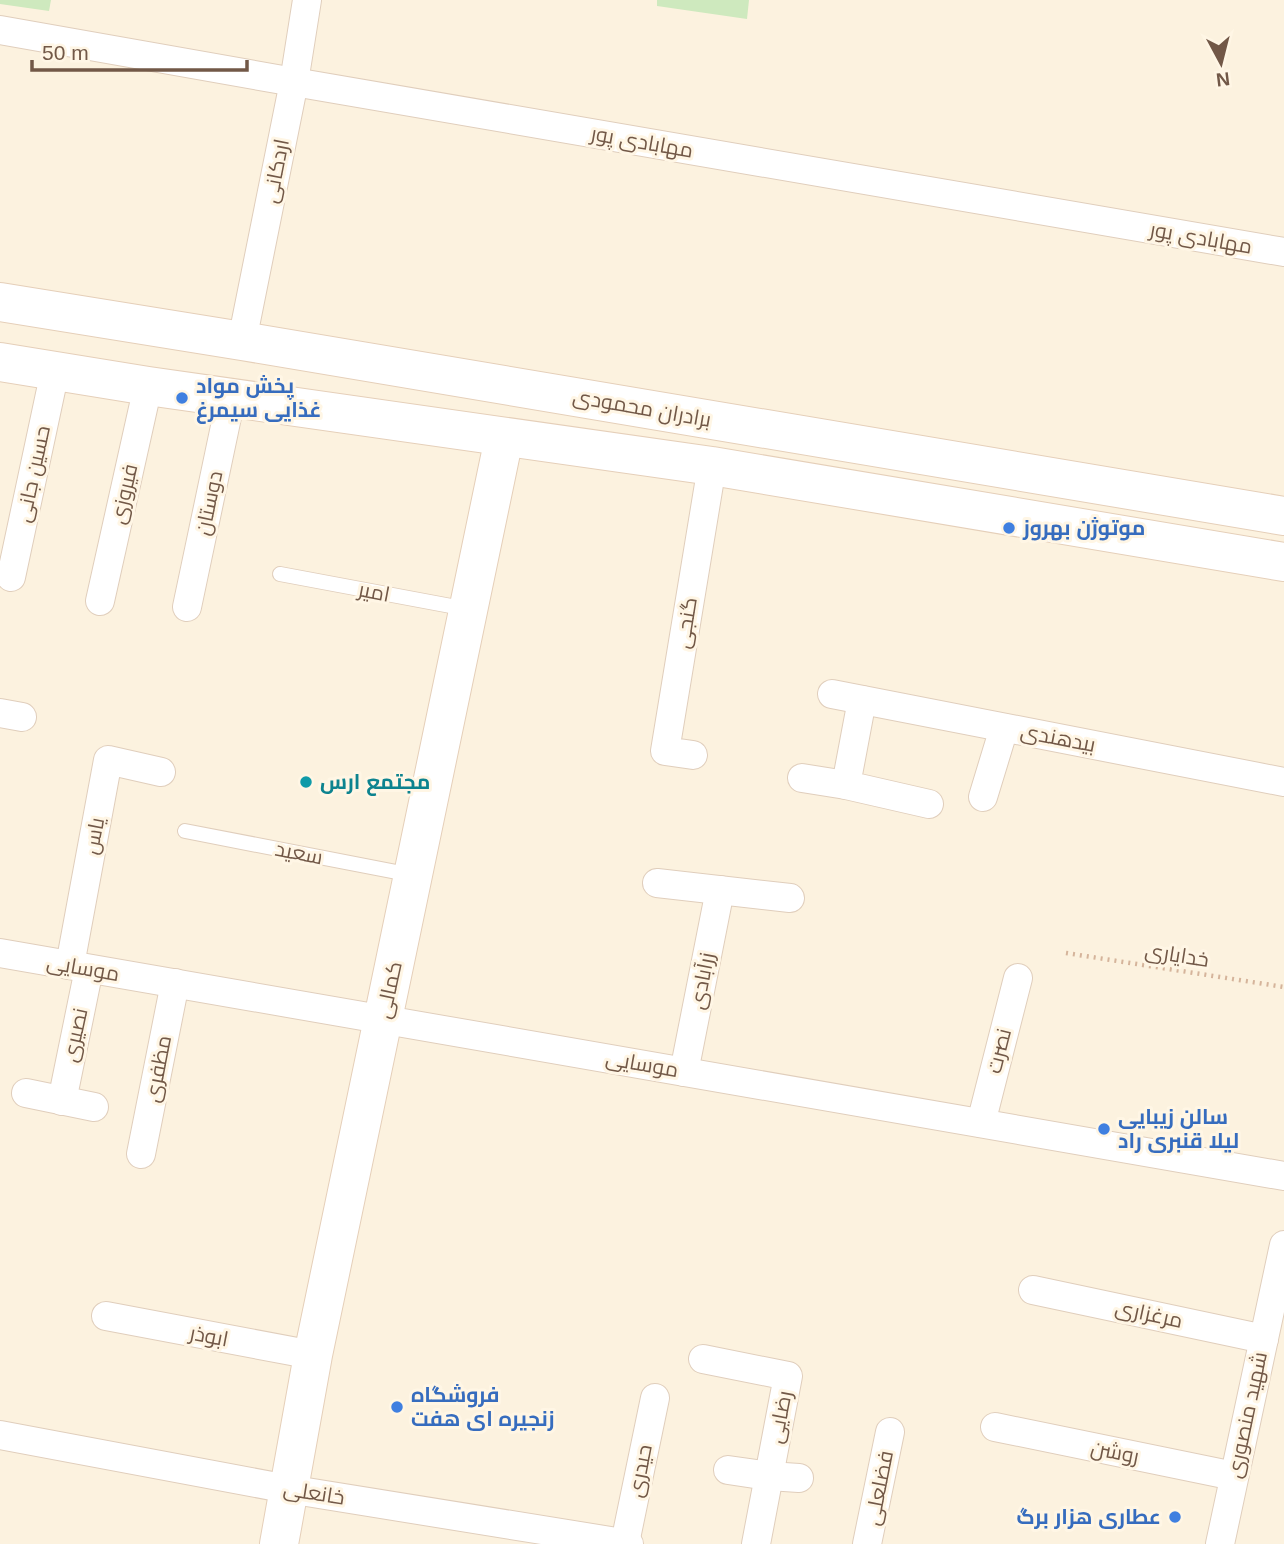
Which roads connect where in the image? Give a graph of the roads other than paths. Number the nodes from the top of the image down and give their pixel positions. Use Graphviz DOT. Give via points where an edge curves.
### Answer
graph roads {
  1 [pos="307,0"];
  2 [pos="0,30"];
  3 [pos="294,82"];
  4 [pos="1284,252"];
  5 [pos="0,302"];
  6 [pos="242,341"];
  7 [pos="0,362"];
  8 [pos="55,371"];
  9 [pos="148,386"];
  10 [pos="231,398"];
  11 [pos="504,438"];
  12 [pos="597,450"];
  13 [pos="712,466"];
  14 [pos="491,505"];
  15 [pos="1284,516"];
  16 [pos="1284,562"];
  17 [pos="280,574"];
  18 [pos="11,576"];
  19 [pos="100,601"];
  20 [pos="187,607"];
  21 [pos="468,609"];
  22 [pos="832,694"];
  23 [pos="862,700"];
  24 [pos="1004,728"];
  25 [pos="693,755"];
  26 [pos="161,772"];
  27 [pos="802,778"];
  28 [pos="1284,782"];
  29 [pos="846,785"];
  30 [pos="983,797"];
  31 [pos="929,804"];
  32 [pos="185,831"];
  33 [pos="414,875"];
  34 [pos="657,883"];
  35 [pos="720,890"];
  36 [pos="790,898"];
  37 [pos="0,953"];
  38 [pos="79,967"];
  39 [pos="1018,978"];
  40 [pos="175,984"];
  41 [pos="383,1020"];
  42 [pos="684,1072"];
  43 [pos="26,1093"];
  44 [pos="62,1101"];
  45 [pos="94,1107"];
  46 [pos="981,1124"];
  47 [pos="141,1154"];
  48 [pos="1284,1175"];
  49 [pos="1284,1245"];
  50 [pos="1033,1290"];
  51 [pos="106,1316"];
  52 [pos="313,1355"];
  53 [pos="1269,1356"];
  54 [pos="703,1359"];
  55 [pos="655,1398"];
  56 [pos="995,1427"];
  57 [pos="890,1432"];
  58 [pos="0,1435"];
  59 [pos="728,1470"];
  60 [pos="769,1476"];
  61 [pos="1234,1476"];
  62 [pos="799,1478"];
  63 [pos="288,1489"];
  64 [pos="279,1544"];
  65 [pos="627,1544"];
  66 [pos="756,1544"];
  67 [pos="867,1544"];
  68 [pos="1220,1544"];
  1 -- 3 [label="street, اردکانی"];
  2 -- 3 [label="street, مهابادی پور"];
  3 -- 4 [label="street, مهابادی پور"];
  3 -- 6 [label="street, اردکانی"];
  5 -- 6 [label="main road, برادران محمودی"];
  6 -- 10 [label="main road"];
  6 -- 15 [label="main road, برادران محمودی"];
  7 -- 8 [label="main road"];
  8 -- 9 [label="main road"];
  8 -- 18 [label="street, حسین جانی"];
  9 -- 10 [label="main road"];
  9 -- 19 [label="street, فیروزی"];
  10 -- 11 [label="main road"];
  10 -- 20 [label="street, دوستان"];
  11 -- 12 [label="main road"];
  11 -- 14 [label="main road, کمالی"];
  12 -- 13 [label="main road"];
  12 -- 14 [label="main road" via="552,457 526,468"];
  13 -- 16 [label="main road"];
  13 -- 25 [label="street, گنجی" via="665,751"];
  14 -- 21 [label="main road, کمالی"];
  17 -- 21 [label="lane, امیر"];
  21 -- 33 [label="main road, کمالی"];
  22 -- 23 [label="street, بیدهندی"];
  23 -- 24 [label="street, بیدهندی"];
  23 -- 29 [label="street"];
  24 -- 28 [label="street, بیدهندی"];
  24 -- 30 [label="street"];
  26 -- 38 [label="street, یاس" via="108,760"];
  27 -- 29 [label="street"];
  29 -- 31 [label="street"];
  32 -- 33 [label="lane, سعید"];
  33 -- 41 [label="main road, کمالی"];
  34 -- 35 [label="street"];
  35 -- 36 [label="street"];
  35 -- 42 [label="street, زرآبادی"];
  37 -- 38 [label="street, موسایی"];
  38 -- 40 [label="street, موسایی"];
  38 -- 44 [label="street, نصیری"];
  39 -- 46 [label="street, نصرت"];
  40 -- 41 [label="street, موسایی"];
  40 -- 47 [label="street, مظفری"];
  41 -- 42 [label="street, موسایی"];
  41 -- 52 [label="main road, کمالی"];
  42 -- 46 [label="street, موسایی"];
  43 -- 44 [label="street"];
  44 -- 45 [label="street"];
  46 -- 48 [label="street, موسایی"];
  49 -- 53 [label="street, شهید منصوری"];
  50 -- 53 [label="street, مرغزاری"];
  51 -- 52 [label="street, ابوذر"];
  52 -- 63 [label="main road, کمالی"];
  53 -- 61 [label="street, شهید منصوری"];
  54 -- 60 [label="street, رضایی" via="788,1376"];
  55 -- 65 [label="street, حیدری"];
  56 -- 61 [label="street, روشن"];
  57 -- 67 [label="street, فضلعلی"];
  58 -- 63 [label="street, خانعلی"];
  59 -- 60 [label="street"];
  60 -- 62 [label="street"];
  60 -- 66 [label="street, رضایی"];
  61 -- 68 [label="street, شهید منصوری"];
  63 -- 64 [label="main road, کمالی"];
  63 -- 65 [label="street, خانعلی"];
}
